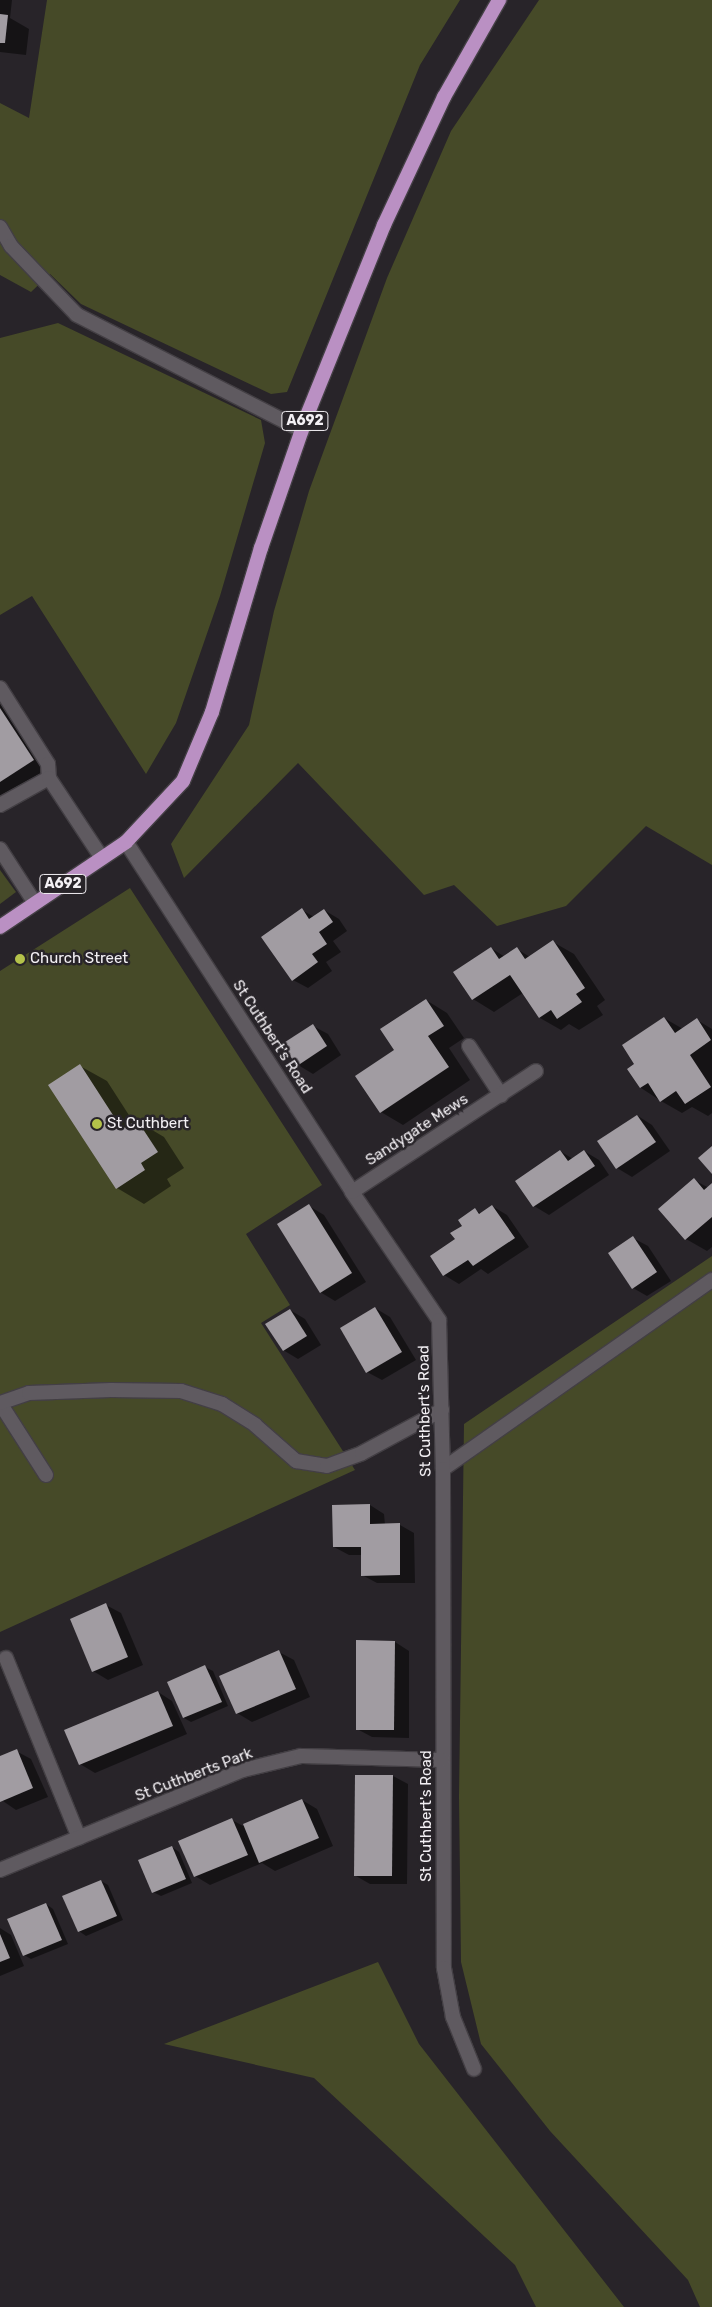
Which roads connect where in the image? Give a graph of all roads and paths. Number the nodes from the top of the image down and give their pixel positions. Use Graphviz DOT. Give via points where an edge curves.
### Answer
graph roads {
  1 [pos="499,0"];
  2 [pos="0,227"];
  3 [pos="302,430"];
  4 [pos="0,688"];
  5 [pos="49,778"];
  6 [pos="0,805"];
  7 [pos="126,842"];
  8 [pos="0,849"];
  9 [pos="102,858"];
  10 [pos="35,903"];
  11 [pos="0,927"];
  12 [pos="469,1046"];
  13 [pos="536,1071"];
  14 [pos="501,1095"];
  15 [pos="352,1192"];
  16 [pos="712,1280"];
  17 [pos="442,1410"];
  18 [pos="443,1469"];
  19 [pos="46,1475"];
  20 [pos="6,1658"];
  21 [pos="443,1760"];
  22 [pos="79,1838"];
  23 [pos="0,1870"];
  24 [pos="474,2070"];
  1 -- 3 [label="highway, A692" via="444,97 384,225"];
  2 -- 3 [label="street" via="11,246 76,315"];
  3 -- 7 [label="highway, A692" via="261,548 212,712 183,781"];
  4 -- 5 [label="street" via="48,764"];
  5 -- 6 [label="street"];
  5 -- 9 [label="street"];
  7 -- 9 [label="highway, A692"];
  7 -- 15 [label="street, St Cuthbert's Road"];
  8 -- 10 [label="street"];
  9 -- 10 [label="highway, A692"];
  10 -- 11 [label="highway, A692"];
  12 -- 14 [label="street"];
  13 -- 14 [label="street, Sandygate Mews"];
  14 -- 15 [label="street, Sandygate Mews"];
  15 -- 17 [label="street, St Cuthbert's Road" via="439,1320"];
  16 -- 18 [label="street"];
  17 -- 18 [label="street, St Cuthbert's Road"];
  17 -- 19 [label="street" via="362,1453 327,1466 296,1462 256,1425 222,1404 182,1392 29,1393 0,1404"];
  18 -- 21 [label="street, St Cuthbert's Road"];
  20 -- 22 [label="street"];
  21 -- 22 [label="street, St Cuthberts Park" via="301,1756 242,1770"];
  21 -- 24 [label="street, St Cuthbert's Road" via="444,1968 453,2017"];
  22 -- 23 [label="street, St Cuthberts Park"];
}
